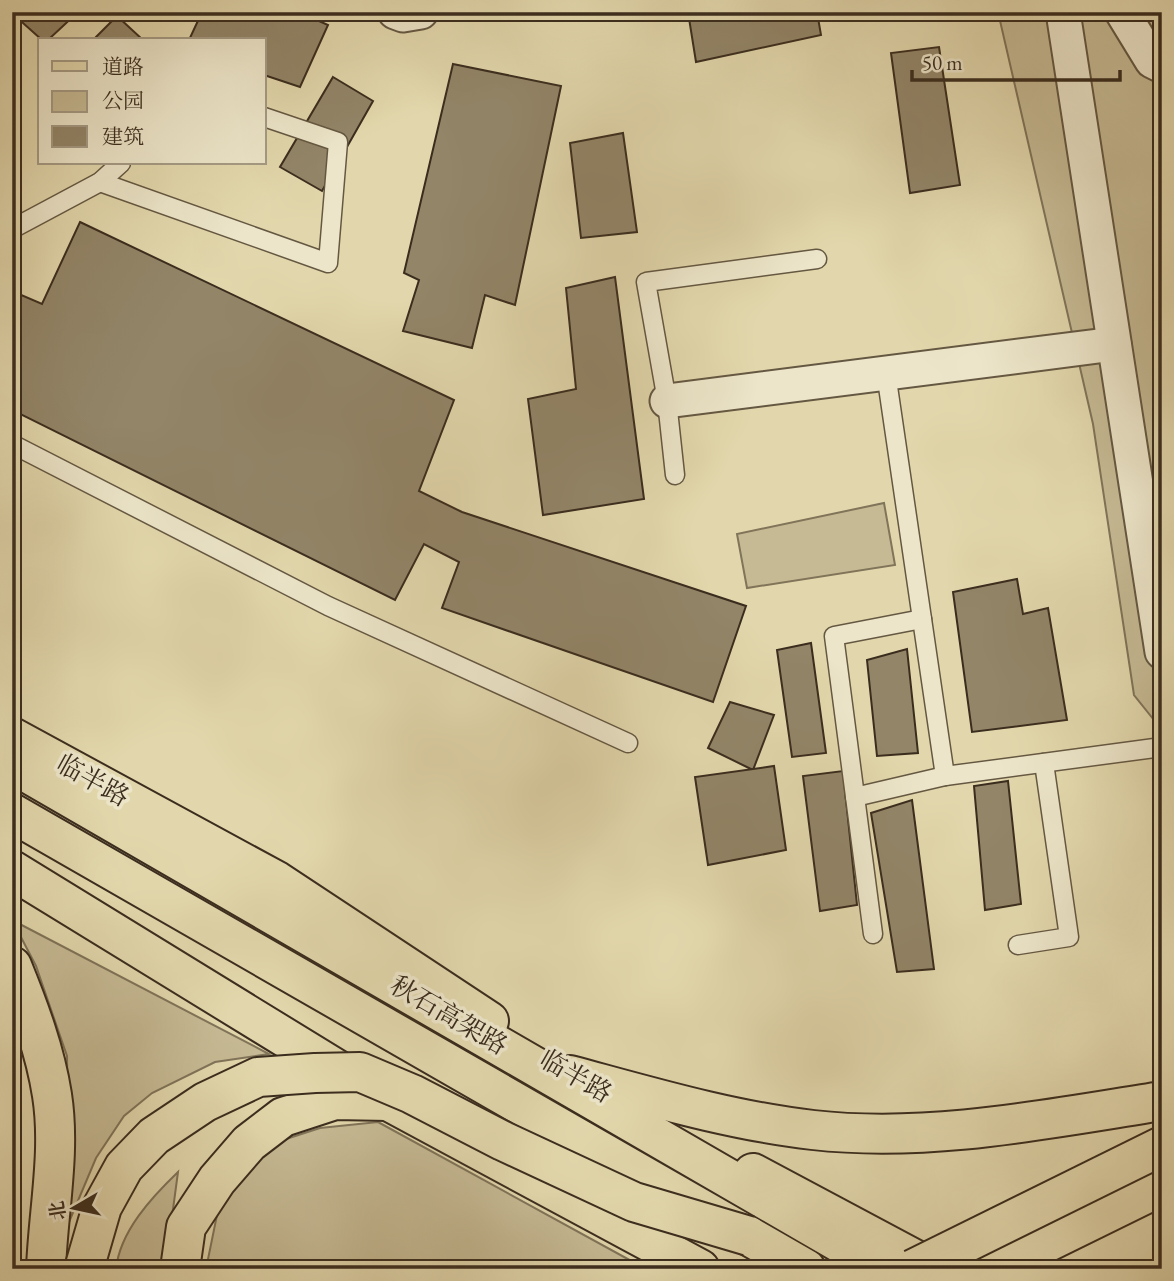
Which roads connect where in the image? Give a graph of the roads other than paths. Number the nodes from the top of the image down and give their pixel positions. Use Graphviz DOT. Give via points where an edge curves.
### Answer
graph roads {
  1 [pos="395,12"];
  2 [pos="421,12"];
  3 [pos="1063,12"];
  4 [pos="1122,12"];
  5 [pos="1162,66"];
  6 [pos="266,118"];
  7 [pos="120,164"];
  8 [pos="100,182"];
  9 [pos="12,229"];
  10 [pos="817,259"];
  11 [pos="1114,344"];
  12 [pos="886,373"];
  13 [pos="667,401"];
  14 [pos="12,444"];
  15 [pos="675,475"];
  16 [pos="922,619"];
  17 [pos="1162,652"];
  18 [pos="12,737"];
  19 [pos="628,743"];
  20 [pos="1162,747"];
  21 [pos="1044,763"];
  22 [pos="12,764"];
  23 [pos="945,776"];
  24 [pos="855,797"];
  25 [pos="12,813"];
  26 [pos="12,870"];
  27 [pos="873,934"];
  28 [pos="1018,945"];
  29 [pos="12,966"];
  30 [pos="569,1075"];
  31 [pos="390,1101"];
  32 [pos="1162,1101"];
  33 [pos="1162,1146"];
  34 [pos="1162,1186"];
  35 [pos="749,1236"];
  36 [pos="46,1269"];
  37 [pos="84,1269"];
  38 [pos="180,1269"];
  39 [pos="700,1269"];
  40 [pos="806,1269"];
  41 [pos="885,1269"];
  42 [pos="913,1269"];
  43 [pos="933,1269"];
  44 [pos="993,1269"];
  1 -- 2 [label="street"];
  3 -- 11 [label="street"];
  4 -- 5 [label="street" via="1152,61"];
  6 -- 8 [label="lane" via="338,142 328,264"];
  7 -- 8 [label="lane"];
  8 -- 9 [label="lane"];
  10 -- 13 [label="lane" via="646,282"];
  11 -- 12 [label="street"];
  11 -- 17 [label="street"];
  12 -- 13 [label="street"];
  12 -- 16 [label="lane"];
  13 -- 15 [label="lane"];
  14 -- 19 [label="lane" via="328,606"];
  16 -- 23 [label="lane"];
  16 -- 24 [label="lane" via="834,636"];
  18 -- 30 [label="main road, 临半路" via="277,881"];
  20 -- 21 [label="lane"];
  21 -- 23 [label="lane"];
  21 -- 28 [label="lane" via="1069,937"];
  22 -- 41 [label="main road, 秋石高架路"];
  23 -- 24 [label="lane"];
  24 -- 27 [label="lane"];
  25 -- 35 [label="main road, 秋石高架路, bridge"];
  26 -- 31 [label="main road"];
  29 -- 36 [label="main road" via="38,1030 52,1097 54,1158"];
  30 -- 32 [label="main road" via="813,1130 910,1134"];
  30 -- 43 [label="main road, 临半路"];
  31 -- 38 [label="main road" via="335,1100 284,1117 249,1143 186,1227"];
  31 -- 39 [label="main road"];
  33 -- 42 [label="main road, bridge"];
  34 -- 44 [label="main road"];
  35 -- 37 [label="main road, bridge" via="634,1202 360,1072 315,1073 258,1077 205,1102 154,1136 124,1167 102,1207"];
  35 -- 40 [label="main road, 秋石高架路"];
}
